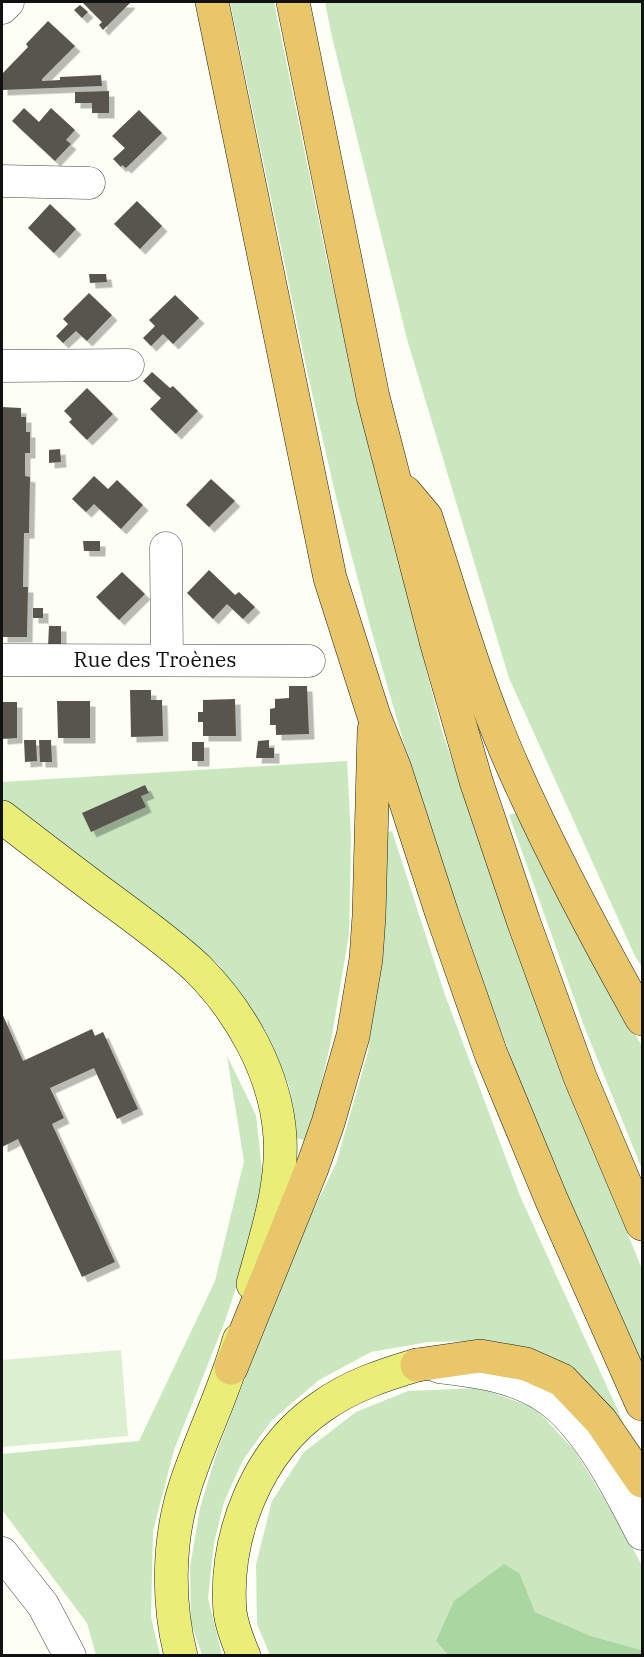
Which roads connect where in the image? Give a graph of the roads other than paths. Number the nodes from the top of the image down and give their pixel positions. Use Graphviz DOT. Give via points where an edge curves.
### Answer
graph roads {
  1 [pos="8,2"];
  2 [pos="212,2"];
  3 [pos="293,2"];
  4 [pos="2,8"];
  5 [pos="2,180"];
  6 [pos="89,183"];
  7 [pos="128,365"];
  8 [pos="2,366"];
  9 [pos="394,480"];
  10 [pos="166,548"];
  11 [pos="2,660"];
  12 [pos="167,660"];
  13 [pos="309,661"];
  14 [pos="374,716"];
  15 [pos="2,818"];
  16 [pos="642,1018"];
  17 [pos="642,1224"];
  18 [pos="417,1365"];
  19 [pos="231,1368"];
  20 [pos="642,1404"];
  21 [pos="642,1480"];
  22 [pos="642,1534"];
  23 [pos="2,1553"];
  24 [pos="70,1656"];
  25 [pos="182,1656"];
  26 [pos="244,1656"];
  1 -- 4 [label="street"];
  2 -- 14 [label="highway" via="330,578"];
  3 -- 9 [label="highway" via="373,397"];
  5 -- 6 [label="street"];
  7 -- 8 [label="street"];
  9 -- 16 [label="highway" via="426,517 512,765"];
  9 -- 17 [label="highway" via="476,781 580,1077"];
  10 -- 12 [label="street"];
  11 -- 12 [label="street, Rue des Troènes"];
  12 -- 13 [label="street, Rue des Troènes"];
  14 -- 19 [label="highway" via="369,916 353,1035 312,1168"];
  14 -- 20 [label="highway" via="491,1054"];
  15 -- 19 [label="main road" via="196,968 238,1020 269,1080 280,1138 279,1172 274,1207"];
  18 -- 21 [label="highway" via="480,1356 526,1364 562,1380 601,1421"];
  18 -- 22 [label="street" via="500,1377 545,1397 592,1446"];
  18 -- 26 [label="main road" via="345,1391 319,1408 296,1428 255,1483 235,1540 231,1572 230,1613"];
  19 -- 25 [label="main road" via="185,1487 177,1522 172,1603"];
  23 -- 24 [label="street" via="43,1605"];
}
